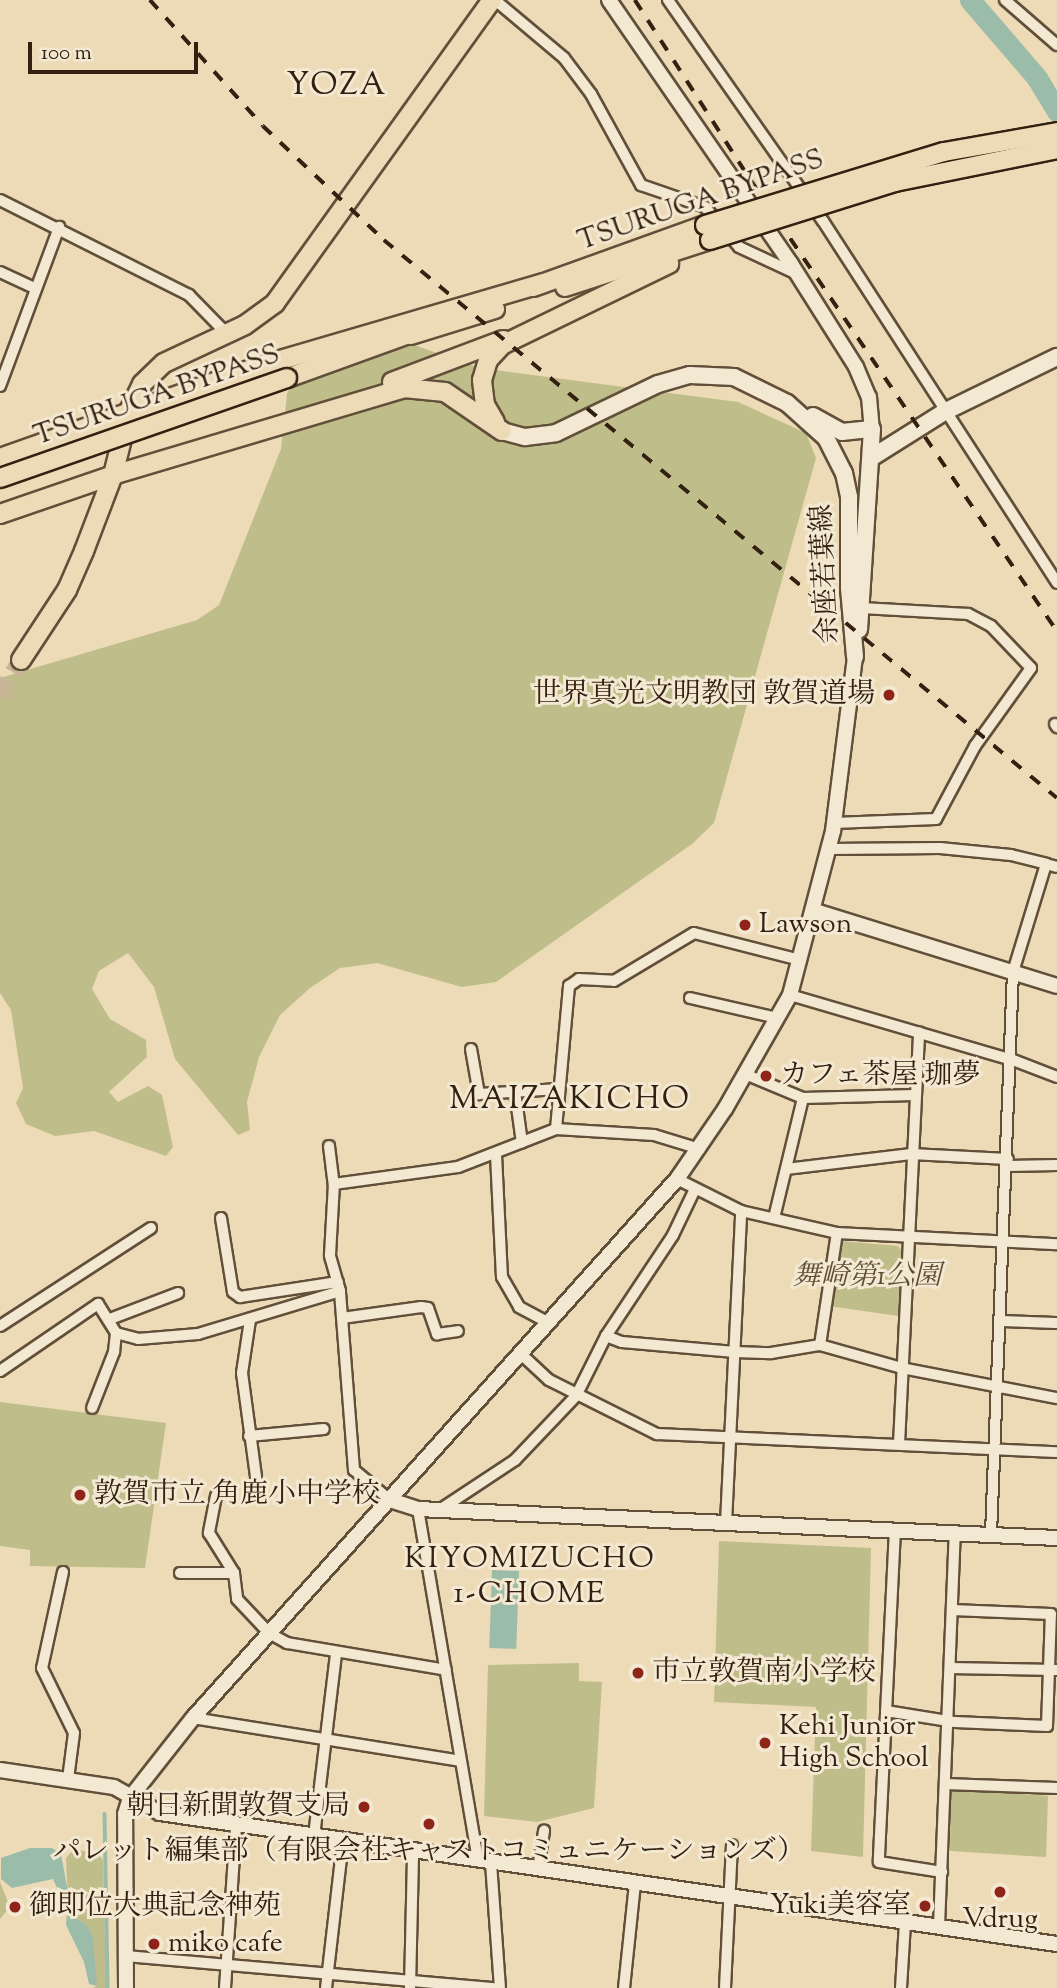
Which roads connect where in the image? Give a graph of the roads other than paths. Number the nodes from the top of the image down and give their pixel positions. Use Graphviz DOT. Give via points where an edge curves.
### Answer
graph roads {
  1 [pos="494,0"];
  2 [pos="610,0"];
  3 [pos="668,0"];
  4 [pos="1005,0"];
  5 [pos="1057,45"];
  6 [pos="1057,132"];
  7 [pos="1057,149"];
  8 [pos="0,200"];
  9 [pos="59,227"];
  10 [pos="709,236"];
  11 [pos="0,272"];
  12 [pos="797,274"];
  13 [pos="543,283"];
  14 [pos="36,288"];
  15 [pos="226,333"];
  16 [pos="513,336"];
  17 [pos="371,348"];
  18 [pos="1057,356"];
  19 [pos="0,386"];
  20 [pos="786,403"];
  21 [pos="128,411"];
  22 [pos="944,412"];
  23 [pos="300,418"];
  24 [pos="872,429"];
  25 [pos="502,430"];
  26 [pos="0,458"];
  27 [pos="871,458"];
  28 [pos="113,475"];
  29 [pos="0,478"];
  30 [pos="0,514"];
  31 [pos="1057,583"];
  32 [pos="862,608"];
  33 [pos="855,657"];
  34 [pos="21,660"];
  35 [pos="834,823"];
  36 [pos="829,849"];
  37 [pos="1052,865"];
  38 [pos="815,911"];
  39 [pos="800,960"];
  40 [pos="1013,972"];
  41 [pos="1057,986"];
  42 [pos="790,995"];
  43 [pos="690,998"];
  44 [pos="777,1018"];
  45 [pos="919,1032"];
  46 [pos="471,1049"];
  47 [pos="1013,1060"];
  48 [pos="746,1074"];
  49 [pos="1057,1077"];
  50 [pos="559,1089"];
  51 [pos="515,1092"];
  52 [pos="914,1095"];
  53 [pos="803,1098"];
  54 [pos="556,1129"];
  55 [pos="522,1143"];
  56 [pos="329,1146"];
  57 [pos="700,1149"];
  58 [pos="911,1154"];
  59 [pos="496,1155"];
  60 [pos="1008,1162"];
  61 [pos="1057,1165"];
  62 [pos="786,1169"];
  63 [pos="677,1180"];
  64 [pos="334,1184"];
  65 [pos="695,1189"];
  66 [pos="741,1211"];
  67 [pos="221,1218"];
  68 [pos="774,1219"];
  69 [pos="150,1228"];
  70 [pos="837,1233"];
  71 [pos="909,1238"];
  72 [pos="1004,1241"];
  73 [pos="1057,1244"];
  74 [pos="339,1287"];
  75 [pos="178,1293"];
  76 [pos="342,1318"];
  77 [pos="110,1319"];
  78 [pos="250,1320"];
  79 [pos="1001,1321"];
  80 [pos="549,1323"];
  81 [pos="1057,1323"];
  82 [pos="0,1326"];
  83 [pos="458,1331"];
  84 [pos="116,1334"];
  85 [pos="606,1336"];
  86 [pos="820,1345"];
  87 [pos="735,1352"];
  88 [pos="522,1354"];
  89 [pos="902,1368"];
  90 [pos="0,1371"];
  91 [pos="998,1387"];
  92 [pos="576,1396"];
  93 [pos="1057,1398"];
  94 [pos="92,1408"];
  95 [pos="324,1429"];
  96 [pos="249,1436"];
  97 [pos="730,1436"];
  98 [pos="899,1444"];
  99 [pos="995,1449"];
  100 [pos="1057,1452"];
  101 [pos="258,1492"];
  102 [pos="216,1496"];
  103 [pos="390,1500"];
  104 [pos="418,1509"];
  105 [pos="441,1509"];
  106 [pos="726,1523"];
  107 [pos="895,1529"];
  108 [pos="955,1532"];
  109 [pos="991,1534"];
  110 [pos="1057,1538"];
  111 [pos="63,1572"];
  112 [pos="180,1573"];
  113 [pos="234,1573"];
  114 [pos="952,1610"];
  115 [pos="269,1633"];
  116 [pos="336,1653"];
  117 [pos="950,1668"];
  118 [pos="446,1670"];
  119 [pos="1053,1670"];
  120 [pos="886,1711"];
  121 [pos="193,1718"];
  122 [pos="948,1720"];
  123 [pos="326,1739"];
  124 [pos="460,1761"];
  125 [pos="0,1770"];
  126 [pos="68,1779"];
  127 [pos="945,1784"];
  128 [pos="1057,1788"];
  129 [pos="130,1798"];
  130 [pos="236,1825"];
  131 [pos="544,1830"];
  132 [pos="314,1836"];
  133 [pos="342,1841"];
  134 [pos="732,1845"];
  135 [pos="413,1851"];
  136 [pos="484,1862"];
  137 [pos="538,1869"];
  138 [pos="942,1872"];
  139 [pos="635,1883"];
  140 [pos="730,1897"];
  141 [pos="905,1922"];
  142 [pos="939,1926"];
  143 [pos="1057,1944"];
  144 [pos="125,1956"];
  145 [pos="226,1962"];
  146 [pos="328,1972"];
  147 [pos="410,1984"];
  148 [pos="126,1988"];
  149 [pos="225,1988"];
  150 [pos="326,1988"];
  151 [pos="493,1988"];
  152 [pos="500,1988"];
  153 [pos="624,1988"];
  154 [pos="725,1988"];
  155 [pos="901,1988"];
  1 -- 12 [label="street" via="564,58 641,184 705,207 739,247"];
  1 -- 15 [label="highway" via="288,288 260,315"];
  2 -- 12 [label="street"];
  3 -- 22 [label="street" via="823,221"];
  4 -- 5 [label="street"];
  6 -- 10 [label="highway, TSURUGA BYPASS, bridge" via="944,152"];
  7 -- 10 [label="highway, TSURUGA BYPASS, bridge" via="895,182"];
  8 -- 9 [label="street"];
  9 -- 14 [label="street"];
  9 -- 15 [label="street" via="189,295"];
  10 -- 13 [label="highway, TSURUGA BYPASS"];
  10 -- 16 [label="highway"];
  10 -- 17 [label="highway, TSURUGA BYPASS"];
  11 -- 14 [label="street"];
  12 -- 24 [label="street" via="861,376 869,397"];
  13 -- 17 [label="highway, TSURUGA BYPASS"];
  13 -- 21 [label="highway" via="260,366"];
  14 -- 19 [label="street"];
  15 -- 21 [label="highway" via="164,363 142,384"];
  16 -- 23 [label="highway"];
  16 -- 25 [label="highway" via="488,360 482,380 485,405"];
  17 -- 29 [label="highway, TSURUGA BYPASS, bridge"];
  18 -- 22 [label="main road"];
  20 -- 24 [label="main road, 余座若葉線" via="842,432"];
  20 -- 25 [label="main road, 余座若葉線" via="734,377 690,375 658,384 556,433 525,437"];
  20 -- 33 [label="main road, 余座若葉線" via="826,438 846,481"];
  21 -- 26 [label="highway"];
  21 -- 28 [label="highway"];
  22 -- 27 [label="main road"];
  22 -- 31 [label="street"];
  23 -- 25 [label="highway" via="417,386 445,392"];
  23 -- 28 [label="highway"];
  24 -- 27 [label="main road, 余座若葉線"];
  27 -- 32 [label="main road, 余座若葉線"];
  28 -- 30 [label="highway"];
  28 -- 34 [label="highway" via="67,590"];
  32 -- 33 [label="main road, 余座若葉線"];
  32 -- 35 [label="street" via="968,614 991,626 1031,668 975,746 936,819"];
  33 -- 35 [label="street"];
  35 -- 36 [label="street"];
  36 -- 37 [label="street" via="940,848 1011,855"];
  36 -- 38 [label="street"];
  37 -- 40 [label="street"];
  38 -- 39 [label="street"];
  38 -- 40 [label="street"];
  39 -- 42 [label="street"];
  39 -- 50 [label="street" via="694,933 614,981 579,979 569,986"];
  40 -- 41 [label="street"];
  40 -- 47 [label="street"];
  42 -- 44 [label="street"];
  42 -- 45 [label="street"];
  43 -- 44 [label="street"];
  44 -- 48 [label="street"];
  45 -- 47 [label="street"];
  45 -- 52 [label="street"];
  46 -- 51 [label="street" via="479,1094"];
  47 -- 49 [label="street"];
  47 -- 60 [label="street"];
  48 -- 53 [label="street"];
  48 -- 57 [label="street"];
  50 -- 51 [label="street"];
  50 -- 54 [label="street"];
  51 -- 55 [label="street"];
  52 -- 53 [label="street"];
  52 -- 58 [label="street"];
  53 -- 62 [label="street"];
  54 -- 55 [label="street"];
  54 -- 57 [label="street" via="654,1135"];
  55 -- 59 [label="street"];
  56 -- 64 [label="street"];
  57 -- 63 [label="street"];
  58 -- 60 [label="street"];
  58 -- 62 [label="street"];
  58 -- 71 [label="street"];
  59 -- 64 [label="street" via="458,1167"];
  59 -- 80 [label="street" via="502,1277 519,1307"];
  60 -- 61 [label="street"];
  60 -- 72 [label="street"];
  62 -- 68 [label="street"];
  63 -- 65 [label="street"];
  63 -- 80 [label="street"];
  64 -- 74 [label="street" via="330,1255"];
  65 -- 66 [label="street"];
  65 -- 85 [label="street" via="673,1235"];
  66 -- 68 [label="street"];
  66 -- 87 [label="street"];
  67 -- 74 [label="street" via="233,1292 240,1297"];
  68 -- 70 [label="street"];
  69 -- 82 [label="street"];
  70 -- 71 [label="street"];
  70 -- 86 [label="street"];
  71 -- 72 [label="street"];
  71 -- 89 [label="street"];
  72 -- 73 [label="street"];
  72 -- 79 [label="street"];
  74 -- 76 [label="street"];
  74 -- 78 [label="street" via="258,1313"];
  75 -- 77 [label="street"];
  76 -- 83 [label="street" via="421,1307 428,1308 437,1334"];
  76 -- 103 [label="street" via="354,1470"];
  77 -- 84 [label="street"];
  77 -- 90 [label="street" via="98,1304"];
  78 -- 84 [label="street" via="169,1338"];
  78 -- 96 [label="street" via="242,1373"];
  79 -- 81 [label="street"];
  79 -- 91 [label="street"];
  80 -- 88 [label="street"];
  84 -- 94 [label="street" via="114,1352"];
  85 -- 87 [label="street" via="622,1342"];
  85 -- 92 [label="street"];
  86 -- 87 [label="street" via="771,1353"];
  86 -- 89 [label="street"];
  87 -- 97 [label="street"];
  88 -- 92 [label="street" via="549,1380"];
  88 -- 103 [label="street"];
  89 -- 91 [label="street"];
  89 -- 98 [label="street"];
  91 -- 93 [label="street"];
  91 -- 99 [label="street"];
  92 -- 97 [label="street" via="657,1434"];
  92 -- 105 [label="street" via="515,1460"];
  95 -- 96 [label="street"];
  96 -- 101 [label="street"];
  97 -- 98 [label="street"];
  97 -- 106 [label="street"];
  98 -- 99 [label="street"];
  99 -- 100 [label="street"];
  99 -- 109 [label="street"];
  102 -- 113 [label="street" via="209,1533"];
  103 -- 104 [label="street"];
  103 -- 115 [label="street"];
  104 -- 105 [label="street"];
  104 -- 118 [label="street"];
  105 -- 106 [label="street"];
  106 -- 107 [label="street"];
  107 -- 108 [label="street"];
  107 -- 120 [label="street"];
  108 -- 109 [label="street"];
  108 -- 114 [label="street"];
  109 -- 110 [label="street"];
  111 -- 126 [label="street" via="42,1668 75,1737"];
  112 -- 113 [label="street"];
  113 -- 115 [label="street" via="237,1600"];
  114 -- 117 [label="street"];
  114 -- 119 [label="street" via="1051,1614"];
  115 -- 116 [label="street" via="287,1643"];
  115 -- 121 [label="street"];
  116 -- 118 [label="street"];
  116 -- 123 [label="street"];
  117 -- 119 [label="street"];
  117 -- 122 [label="street"];
  118 -- 124 [label="street"];
  119 -- 122 [label="street" via="1047,1726"];
  120 -- 122 [label="street"];
  120 -- 138 [label="street" via="879,1862"];
  121 -- 123 [label="street"];
  121 -- 129 [label="street"];
  122 -- 127 [label="street"];
  123 -- 124 [label="street"];
  123 -- 132 [label="street"];
  124 -- 136 [label="street"];
  125 -- 126 [label="street"];
  126 -- 129 [label="street" via="114,1787"];
  127 -- 128 [label="street"];
  127 -- 138 [label="street"];
  129 -- 130 [label="street" via="160,1813"];
  129 -- 144 [label="street" via="125,1814"];
  130 -- 132 [label="street"];
  130 -- 145 [label="street"];
  131 -- 137 [label="street"];
  132 -- 133 [label="street"];
  133 -- 135 [label="street"];
  133 -- 146 [label="street"];
  134 -- 140 [label="street"];
  135 -- 136 [label="street"];
  135 -- 147 [label="street"];
  136 -- 137 [label="street"];
  136 -- 152 [label="street"];
  137 -- 139 [label="street"];
  138 -- 142 [label="street"];
  139 -- 140 [label="street"];
  139 -- 153 [label="street"];
  140 -- 141 [label="street"];
  140 -- 154 [label="street"];
  141 -- 142 [label="street"];
  141 -- 155 [label="street"];
  142 -- 143 [label="street"];
  144 -- 145 [label="street"];
  144 -- 148 [label="street"];
  145 -- 146 [label="street"];
  145 -- 149 [label="street"];
  146 -- 147 [label="street"];
  146 -- 150 [label="street"];
  147 -- 151 [label="street"];
}
